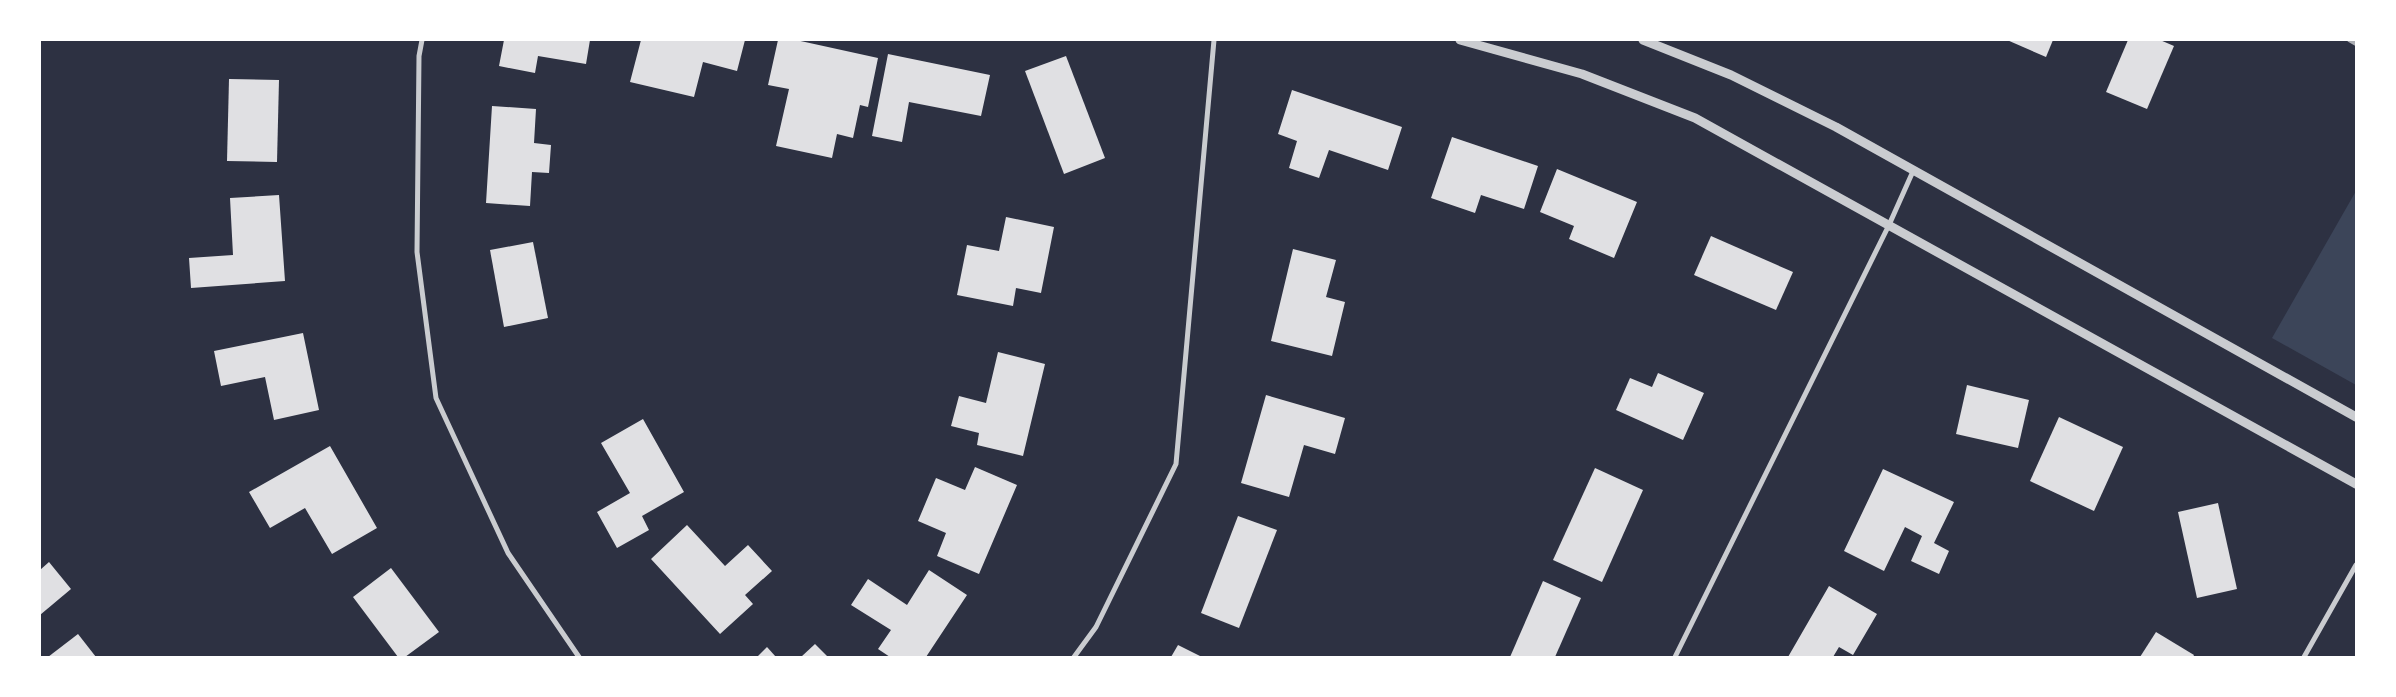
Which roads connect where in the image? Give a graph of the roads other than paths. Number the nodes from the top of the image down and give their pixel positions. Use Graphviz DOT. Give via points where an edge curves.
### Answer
graph roads {
  1 [pos="422,40"];
  2 [pos="1214,40"];
  3 [pos="1460,40"];
  4 [pos="1643,40"];
  5 [pos="1914,169"];
  6 [pos="1889,225"];
  7 [pos="2356,417"];
  8 [pos="2356,484"];
  9 [pos="2356,565"];
  10 [pos="579,657"];
  11 [pos="1074,657"];
  12 [pos="1675,657"];
  13 [pos="2304,657"];
  1 -- 10 [label="street" via="419,56 417,252 436,398 508,553"];
  2 -- 11 [label="street" via="1176,464 1096,628"];
  3 -- 6 [label="street" via="1582,74 1694,118"];
  4 -- 5 [label="street" via="1731,75"];
  5 -- 6 [label="street"];
  5 -- 7 [label="street"];
  6 -- 8 [label="street"];
  6 -- 12 [label="street"];
  9 -- 13 [label="street"];
}
